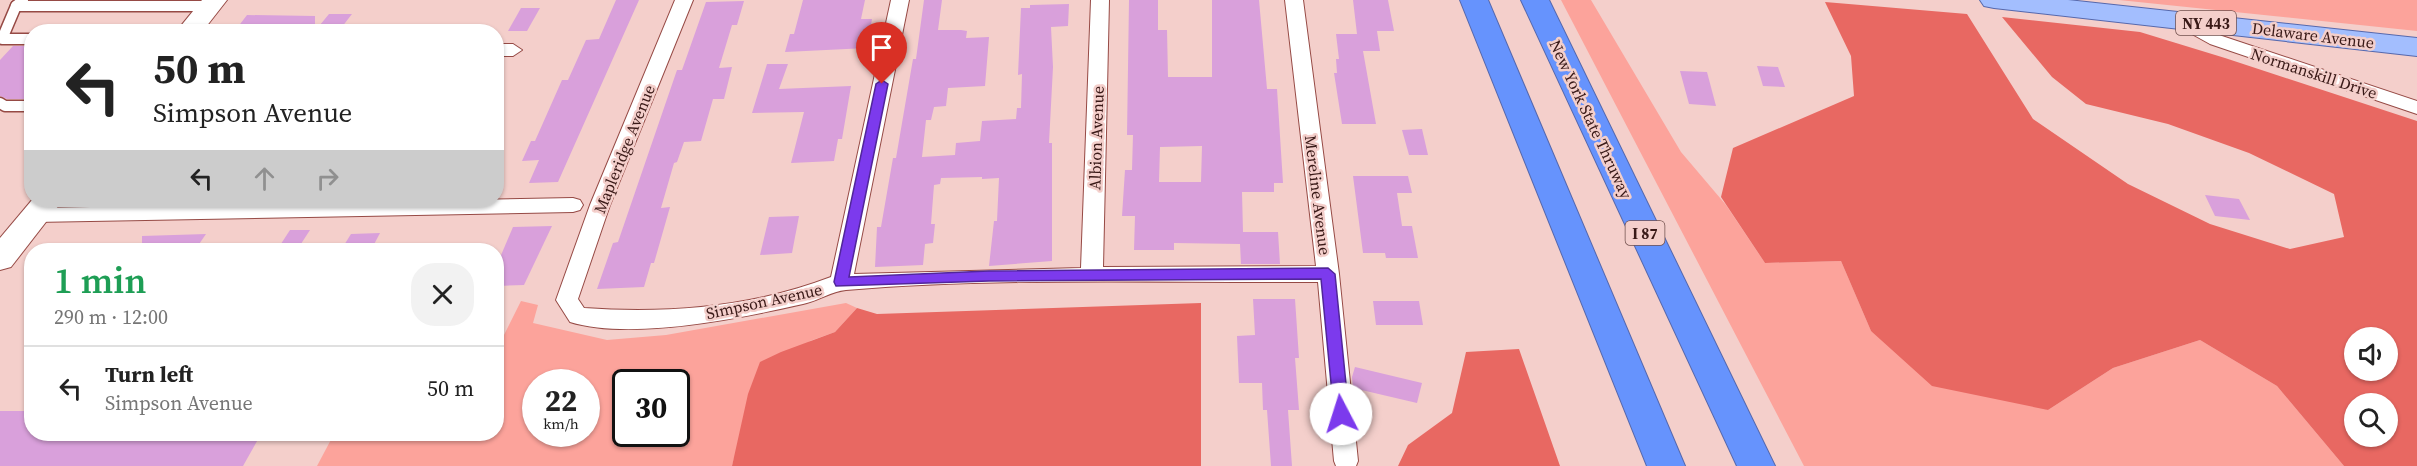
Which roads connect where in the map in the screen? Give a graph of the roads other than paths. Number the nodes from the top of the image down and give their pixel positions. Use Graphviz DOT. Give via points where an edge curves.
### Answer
graph roads {
  1 [pos="684,0"];
  2 [pos="900,0"];
  3 [pos="1100,0"];
  4 [pos="1294,0"];
  5 [pos="1474,0"];
  6 [pos="1535,0"];
  7 [pos="1994,0"];
  8 [pos="20,3"];
  9 [pos="213,3"];
  10 [pos="2180,20"];
  11 [pos="195,24"];
  12 [pos="24,40"];
  13 [pos="1,41"];
  14 [pos="2417,47"];
  15 [pos="0,104"];
  16 [pos="24,106"];
  17 [pos="2417,108"];
  18 [pos="504,205"];
  19 [pos="573,205"];
  20 [pos="41,207"];
  21 [pos="0,258"];
  22 [pos="1328,274"];
  23 [pos="1092,276"];
  24 [pos="841,282"];
  25 [pos="567,300"];
  26 [pos="1346,462"];
  27 [pos="1666,466"];
  28 [pos="1755,466"];
  1 -- 25 [label="street, Mapleridge Avenue" via="600,205"];
  2 -- 24 [label="street"];
  3 -- 23 [label="street, Albion Avenue"];
  4 -- 22 [label="street, Mereline Avenue"];
  5 -- 27 [label="highway"];
  6 -- 28 [label="highway, New York State Thruway / I 87"];
  7 -- 10 [label="main road, Delaware Avenue / NY 443"];
  8 -- 9 [label="lane"];
  8 -- 13 [label="lane"];
  9 -- 11 [label="street"];
  10 -- 14 [label="main road, Delaware Avenue / NY 443"];
  10 -- 17 [label="street, Normanskill Drive" via="2216,40"];
  12 -- 13 [label="lane"];
  15 -- 16 [label="lane"];
  18 -- 19 [label="street"];
  20 -- 21 [label="street"];
  22 -- 23 [label="street, Simpson Avenue"];
  22 -- 26 [label="street, Mereline Avenue"];
  23 -- 24 [label="street, Simpson Avenue"];
  24 -- 25 [label="street, Simpson Avenue" via="807,295 729,312 668,318 578,316"];
}
